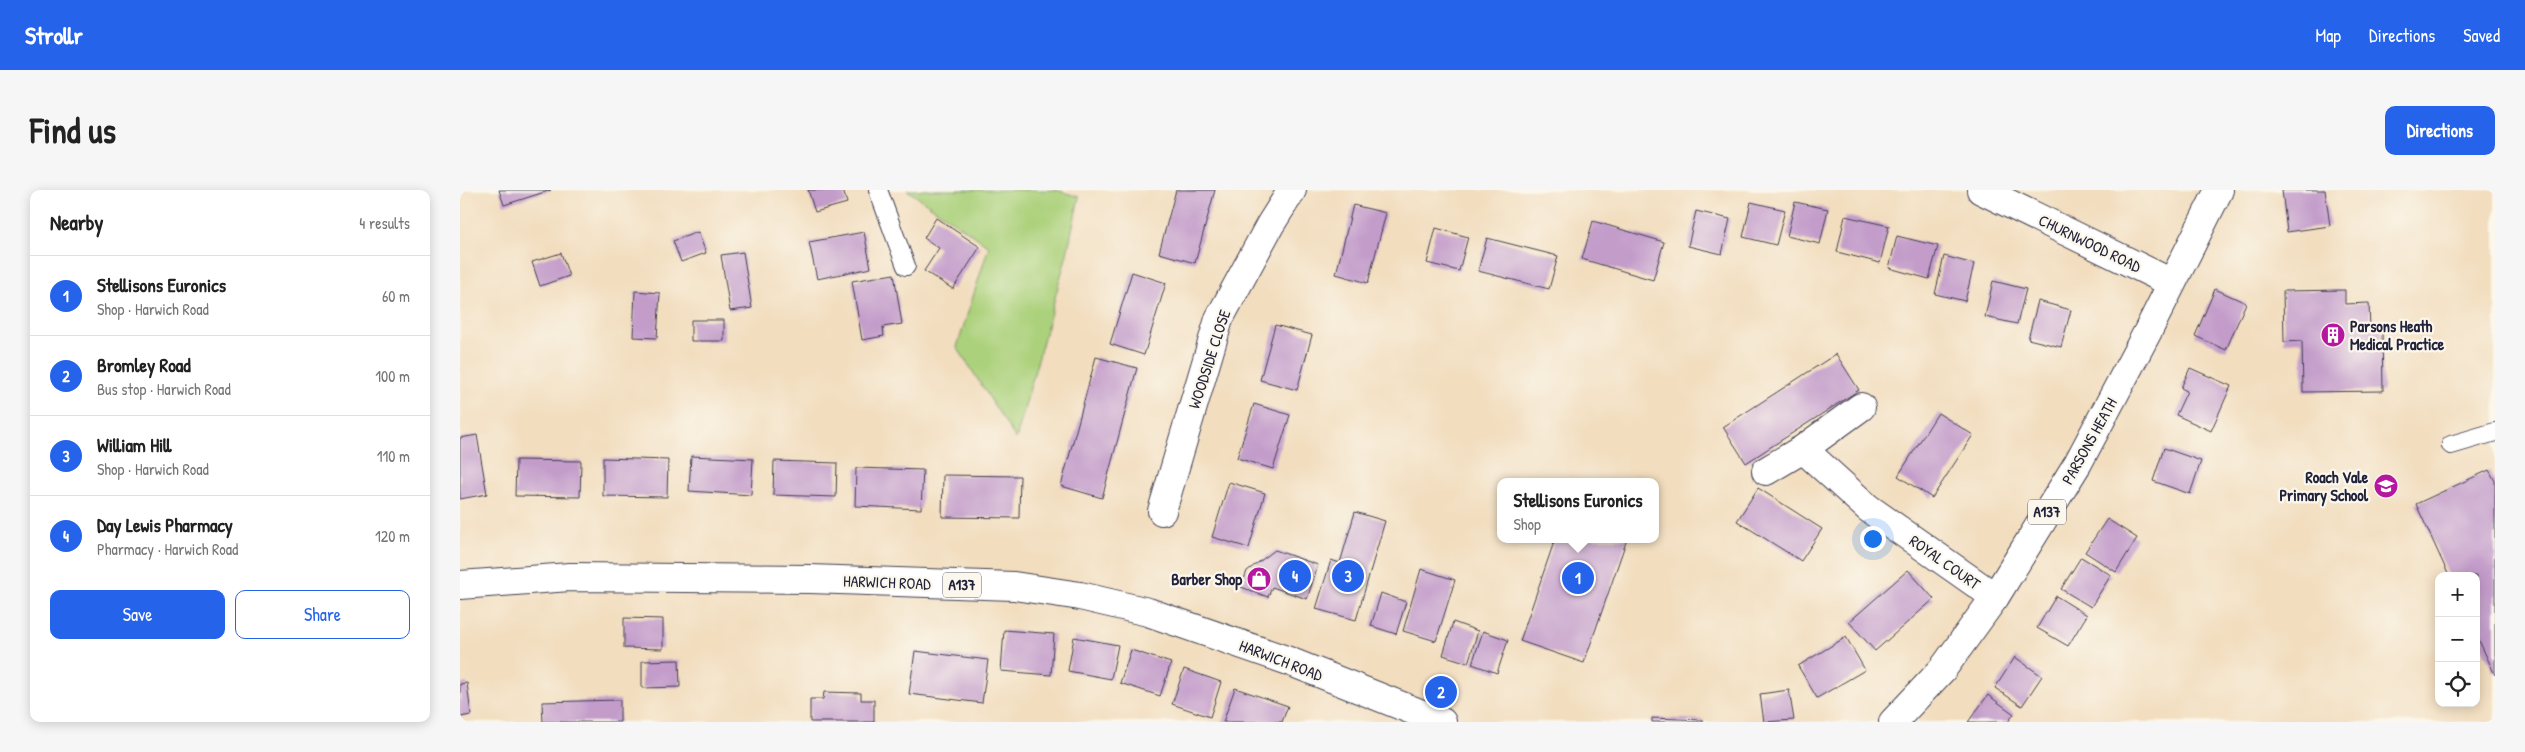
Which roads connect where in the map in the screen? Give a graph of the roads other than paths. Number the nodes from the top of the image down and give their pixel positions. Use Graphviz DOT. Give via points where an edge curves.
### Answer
graph roads {
  1 [pos="878,190"];
  2 [pos="1292,190"];
  3 [pos="1980,190"];
  4 [pos="2219,190"];
  5 [pos="906,266"];
  6 [pos="2172,283"];
  7 [pos="1860,407"];
  8 [pos="2495,432"];
  9 [pos="2451,445"];
  10 [pos="1803,449"];
  11 [pos="1766,471"];
  12 [pos="1162,511"];
  13 [pos="460,585"];
  14 [pos="1995,597"];
  15 [pos="1442,722"];
  16 [pos="1894,722"];
  1 -- 5 [label="lane"];
  2 -- 12 [label="main road, WOODSIDE CLOSE" via="1219,319"];
  3 -- 6 [label="main road, CHURNWOOD ROAD"];
  4 -- 6 [label="main road, PARSONS HEATH / A137"];
  6 -- 14 [label="main road, PARSONS HEATH / A137" via="2078,463"];
  7 -- 10 [label="main road"];
  8 -- 9 [label="lane"];
  10 -- 11 [label="main road"];
  10 -- 14 [label="main road, ROYAL COURT" via="1868,508"];
  13 -- 15 [label="main road, HARWICH ROAD / A137" via="570,577 810,579 1024,588 1080,596 1148,612 1286,660"];
  14 -- 16 [label="main road, PARSONS HEATH / A137" via="1942,670"];
}
